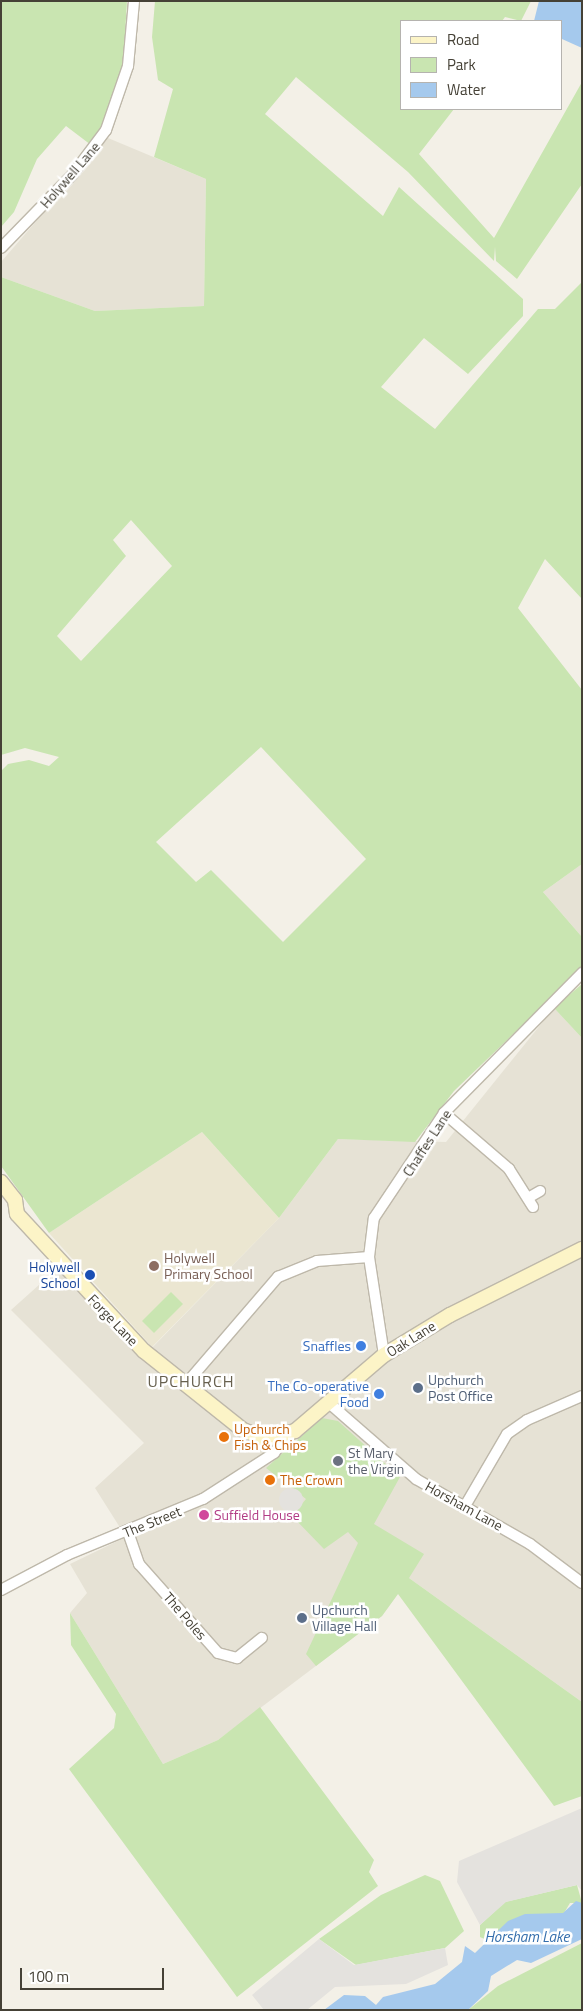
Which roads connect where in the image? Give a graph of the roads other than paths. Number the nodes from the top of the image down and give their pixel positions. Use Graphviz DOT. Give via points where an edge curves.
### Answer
graph roads {
  1 [pos="134,1"];
  2 [pos="1,248"];
  3 [pos="582,973"];
  4 [pos="444,1113"];
  5 [pos="1,1182"];
  6 [pos="540,1191"];
  7 [pos="582,1250"];
  8 [pos="369,1256"];
  9 [pos="384,1355"];
  10 [pos="184,1385"];
  11 [pos="582,1396"];
  12 [pos="328,1403"];
  13 [pos="252,1434"];
  14 [pos="289,1434"];
  15 [pos="267,1438"];
  16 [pos="264,1456"];
  17 [pos="465,1506"];
  18 [pos="128,1532"];
  19 [pos="582,1583"];
  20 [pos="1,1590"];
  21 [pos="262,1638"];
  1 -- 2 [label="street, Holywell Lane" via="126,75 106,130 74,174"];
  3 -- 4 [label="street, Chaffes Lane"];
  4 -- 6 [label="street" via="509,1168 531,1202"];
  4 -- 8 [label="street, Chaffes Lane" via="374,1218"];
  5 -- 10 [label="street, Forge Lane" via="15,1200 17,1214 68,1272 144,1351"];
  7 -- 9 [label="street, Oak Lane" via="450,1315"];
  8 -- 9 [label="street, Chaffes Lane"];
  8 -- 10 [label="street" via="309,1263 278,1277"];
  9 -- 12 [label="street, Oak Lane"];
  10 -- 13 [label="street, Forge Lane"];
  11 -- 17 [label="street" via="527,1420 507,1434"];
  12 -- 14 [label="street, Oak Lane"];
  12 -- 17 [label="street, Horsham Lane" via="413,1476"];
  13 -- 15 [label="street, Oak Lane"];
  14 -- 15 [label="street, Oak Lane"];
  14 -- 16 [label="street, The Street" via="281,1447"];
  15 -- 16 [label="street"];
  16 -- 18 [label="street, The Street" via="203,1499"];
  17 -- 19 [label="street, Horsham Lane" via="547,1555"];
  18 -- 20 [label="street, The Street" via="67,1554"];
  18 -- 21 [label="street, The Poles" via="139,1564 218,1653 237,1658"];
}
